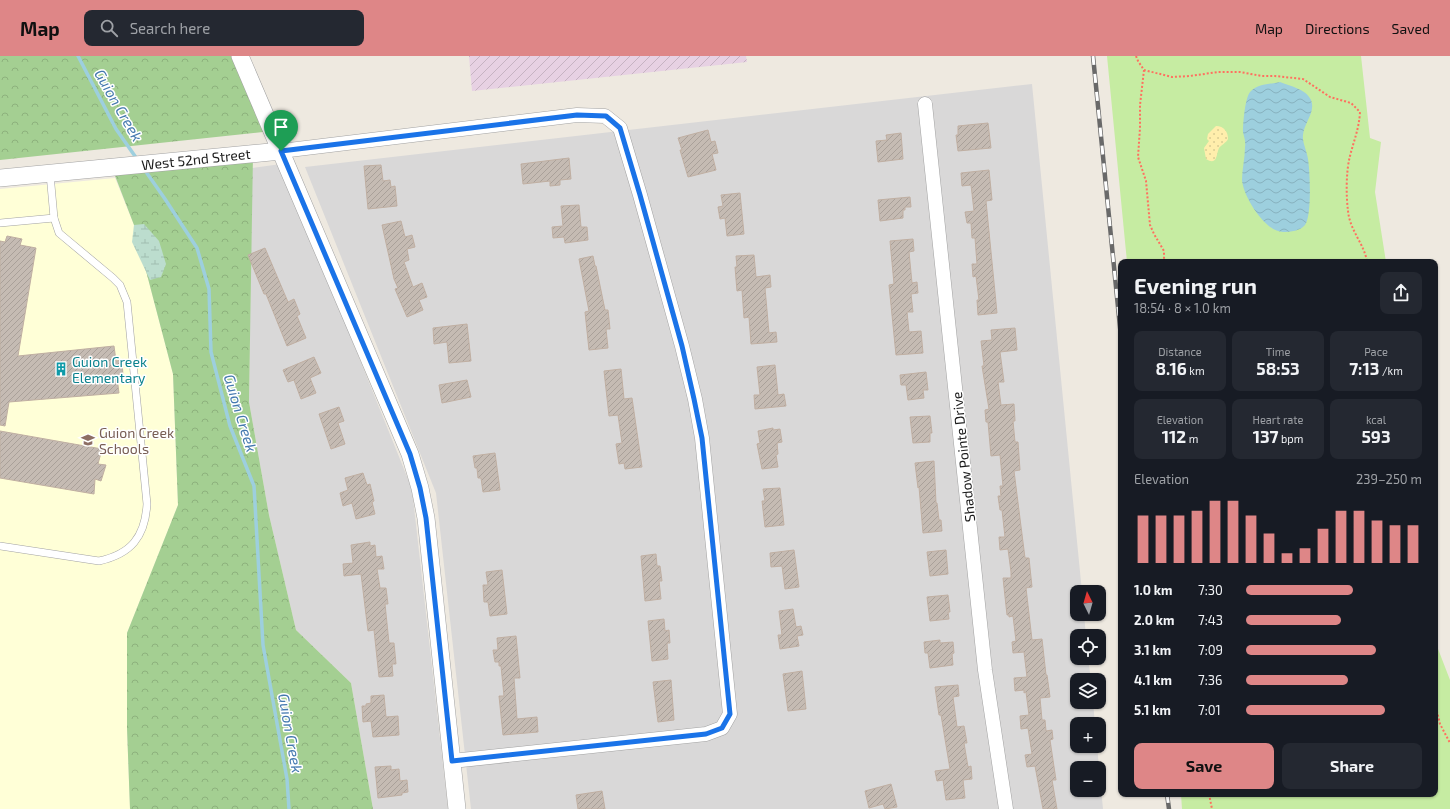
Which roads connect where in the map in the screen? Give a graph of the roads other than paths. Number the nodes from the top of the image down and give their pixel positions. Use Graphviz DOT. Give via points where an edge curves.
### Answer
graph roads {
  1 [pos="240,56"];
  2 [pos="925,104"];
  3 [pos="281,151"];
  4 [pos="50,174"];
  5 [pos="0,178"];
  6 [pos="54,218"];
  7 [pos="0,223"];
  8 [pos="0,546"];
  9 [pos="452,761"];
  10 [pos="456,809"];
  11 [pos="1006,809"];
  1 -- 3 [label="street"];
  2 -- 11 [label="street, Shadow Pointe Drive" via="985,670"];
  3 -- 4 [label="street, West 52nd Street"];
  3 -- 9 [label="street" via="410,454 419,482 426,518"];
  3 -- 9 [label="street, West 52nd Street" via="577,115 606,116 620,128 640,195 682,346 702,438 730,714 722,728 706,734"];
  4 -- 5 [label="street, West 52nd Street"];
  4 -- 6 [label="lane"];
  6 -- 7 [label="lane"];
  6 -- 8 [label="lane" via="59,233 120,285 127,302 147,504 146,516 138,538 131,546 122,554 99,561"];
  9 -- 10 [label="street"];
}
